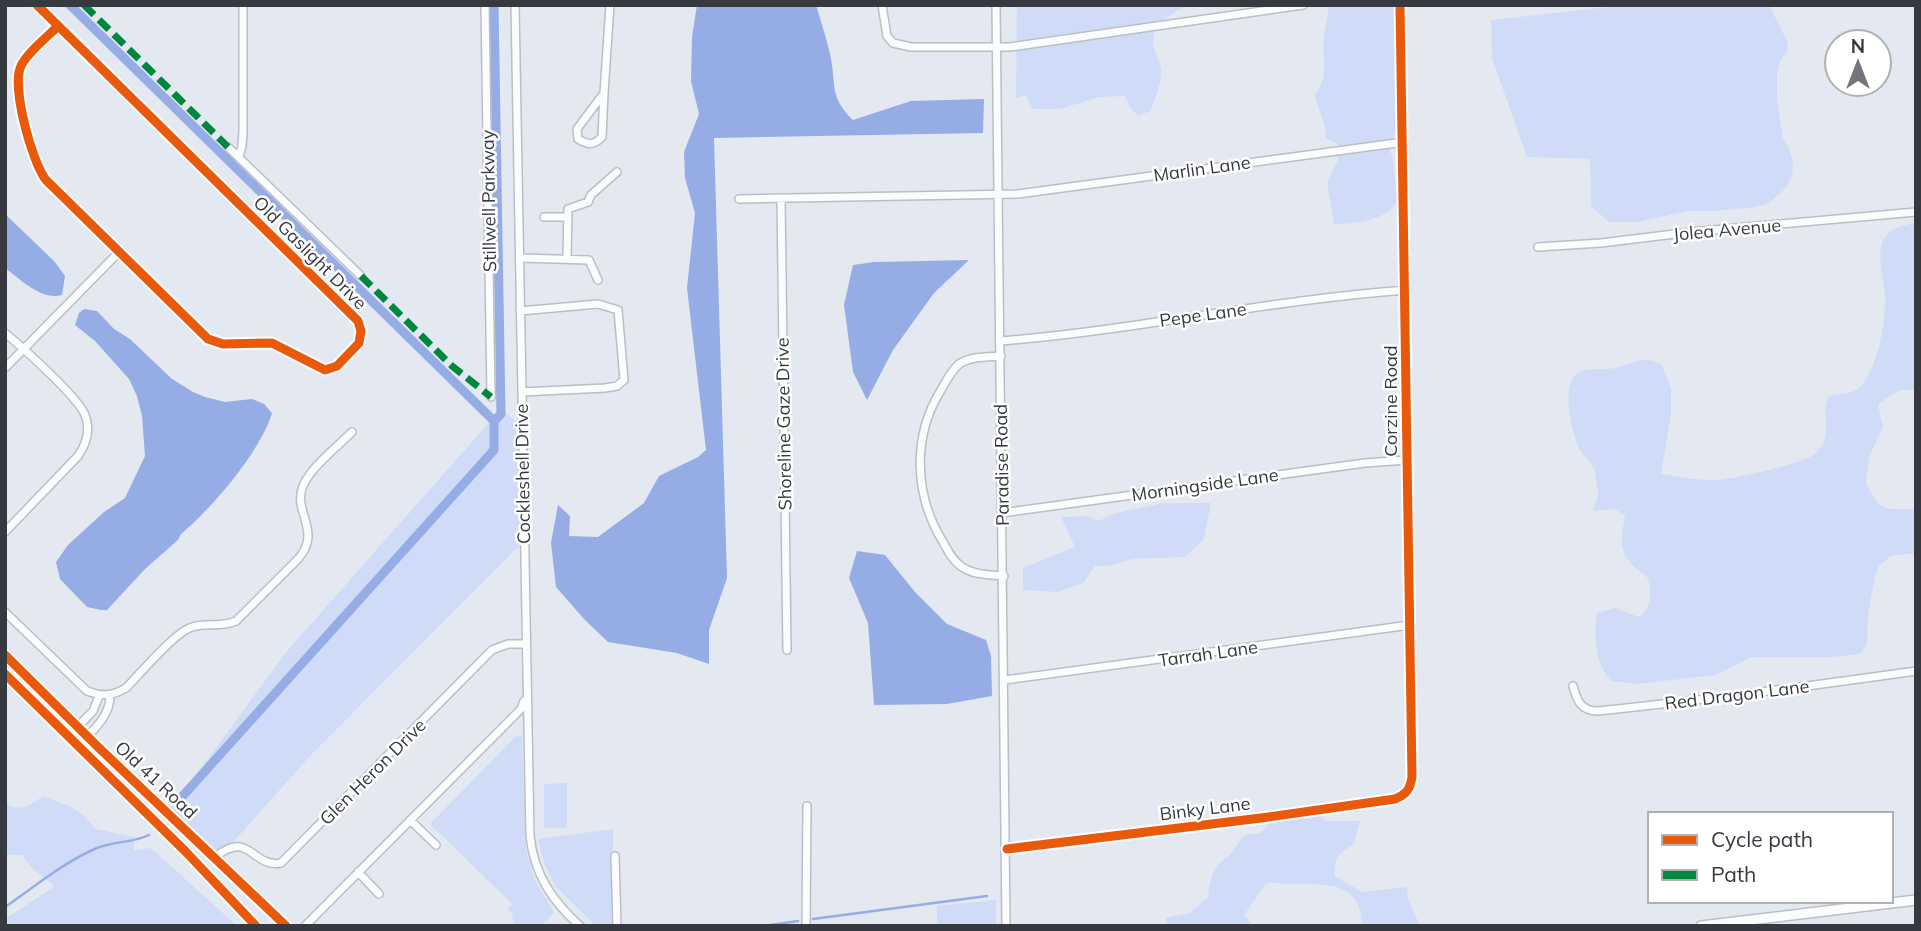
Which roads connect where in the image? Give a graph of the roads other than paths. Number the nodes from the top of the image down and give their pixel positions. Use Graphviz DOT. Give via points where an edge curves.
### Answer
graph roads {
  1 [pos="37,5"];
  2 [pos="243,5"];
  3 [pos="485,5"];
  4 [pos="515,5"];
  5 [pos="610,5"];
  6 [pos="882,5"];
  7 [pos="996,5"];
  8 [pos="1303,5"];
  9 [pos="1400,5"];
  10 [pos="58,26"];
  11 [pos="997,47"];
  12 [pos="604,93"];
  13 [pos="1404,142"];
  14 [pos="228,147"];
  15 [pos="239,157"];
  16 [pos="617,172"];
  17 [pos="1000,195"];
  18 [pos="781,198"];
  19 [pos="739,199"];
  20 [pos="1916,212"];
  21 [pos="544,217"];
  22 [pos="568,217"];
  23 [pos="1538,247"];
  24 [pos="119,252"];
  25 [pos="520,258"];
  26 [pos="568,259"];
  27 [pos="361,276"];
  28 [pos="597,280"];
  29 [pos="1406,290"];
  30 [pos="520,311"];
  31 [pos="5,333"];
  32 [pos="1000,341"];
  33 [pos="23,348"];
  34 [pos="1001,356"];
  35 [pos="5,368"];
  36 [pos="522,392"];
  37 [pos="491,397"];
  38 [pos="352,432"];
  39 [pos="1407,460"];
  40 [pos="1002,513"];
  41 [pos="5,532"];
  42 [pos="1004,576"];
  43 [pos="5,612"];
  44 [pos="1410,625"];
  45 [pos="526,644"];
  46 [pos="787,650"];
  47 [pos="5,656"];
  48 [pos="1916,671"];
  49 [pos="5,674"];
  50 [pos="1005,680"];
  51 [pos="1573,686"];
  52 [pos="526,693"];
  53 [pos="99,695"];
  54 [pos="110,696"];
  55 [pos="78,726"];
  56 [pos="69,736"];
  57 [pos="87,736"];
  58 [pos="78,746"];
  59 [pos="1406,794"];
  60 [pos="807,806"];
  61 [pos="410,820"];
  62 [pos="436,845"];
  63 [pos="1007,849"];
  64 [pos="615,856"];
  65 [pos="214,858"];
  66 [pos="358,872"];
  67 [pos="379,894"];
  68 [pos="1916,900"];
  69 [pos="1891,903"];
  70 [pos="1893,903"];
  71 [pos="256,926"];
  72 [pos="286,926"];
  73 [pos="305,926"];
  74 [pos="580,926"];
  75 [pos="617,926"];
  76 [pos="806,926"];
  77 [pos="1006,926"];
  78 [pos="1701,926"];
  1 -- 10 [label="street, Old Gaslight Drive"];
  2 -- 15 [label="street"];
  3 -- 37 [label="street, Stillwell Parkway"];
  4 -- 25 [label="street, Cockleshell Drive"];
  5 -- 12 [label="street"];
  6 -- 11 [label="street" via="887,36 901,46"];
  7 -- 11 [label="street, Paradise Road"];
  8 -- 11 [label="street"];
  9 -- 13 [label="street, Corzine Road"];
  10 -- 24 [label="street, Old Gaslight Drive" via="22,64 17,79 36,164 46,180"];
  10 -- 24 [label="street, Old Gaslight Drive" via="358,321 362,337 337,366 325,370 272,343 214,342"];
  11 -- 17 [label="street, Paradise Road"];
  12 -- 12 [label="street" via="602,137 596,144 587,144 578,139 577,129"];
  13 -- 17 [label="street, Marlin Lane"];
  13 -- 29 [label="street, Corzine Road"];
  14 -- 15 [label="street"];
  15 -- 27 [label="street"];
  16 -- 22 [label="street" via="588,202 568,209"];
  17 -- 18 [label="street, Marlin Lane"];
  17 -- 32 [label="street, Paradise Road"];
  18 -- 19 [label="street, Marlin Lane"];
  18 -- 46 [label="street, Shoreline Gaze Drive"];
  20 -- 23 [label="street, Jolea Avenue"];
  21 -- 22 [label="street"];
  22 -- 26 [label="street"];
  24 -- 33 [label="street"];
  25 -- 26 [label="street"];
  25 -- 30 [label="street, Cockleshell Drive"];
  26 -- 28 [label="street" via="589,260"];
  29 -- 32 [label="street, Pepe Lane"];
  29 -- 39 [label="street, Corzine Road"];
  30 -- 36 [label="street, Cockleshell Drive"];
  30 -- 36 [label="street" via="598,304 618,310 624,380 605,388"];
  31 -- 33 [label="street"];
  32 -- 34 [label="street, Paradise Road"];
  33 -- 35 [label="street"];
  33 -- 41 [label="street" via="78,404 88,435 78,456"];
  34 -- 40 [label="street, Paradise Road"];
  34 -- 42 [label="street" via="966,361 952,372 927,420 920,473 929,516 951,556 965,569"];
  36 -- 45 [label="street, Cockleshell Drive"];
  38 -- 54 [label="street" via="302,487 309,542 298,559 236,621 183,631 126,688"];
  39 -- 40 [label="street, Morningside Lane"];
  39 -- 44 [label="street, Corzine Road"];
  40 -- 42 [label="street, Paradise Road"];
  42 -- 50 [label="street, Paradise Road"];
  43 -- 53 [label="street" via="79,685"];
  44 -- 50 [label="street, Tarrah Lane"];
  44 -- 59 [label="street, Corzine Road" via="1412,776"];
  45 -- 52 [label="street, Cockleshell Drive"];
  45 -- 65 [label="street, Glen Heron Drive" via="492,650 287,858 274,864 240,846"];
  47 -- 55 [label="street, Old 41 Road"];
  48 -- 51 [label="street, Red Dragon Lane" via="1598,711 1588,711 1577,702"];
  49 -- 56 [label="street, Old 41 Road"];
  50 -- 63 [label="street, Paradise Road"];
  52 -- 61 [label="street" via="521,709"];
  52 -- 74 [label="street, Cockleshell Drive" via="532,855 551,895"];
  53 -- 54 [label="street"];
  53 -- 55 [label="street" via="93,711"];
  54 -- 57 [label="street" via="106,715"];
  55 -- 56 [label="street"];
  55 -- 57 [label="street, Old 41 Road"];
  56 -- 58 [label="street, Old 41 Road"];
  57 -- 58 [label="street"];
  57 -- 65 [label="street, Old 41 Road"];
  58 -- 71 [label="street, Old 41 Road"];
  59 -- 63 [label="street, Binky Lane" via="1261,818"];
  60 -- 76 [label="street"];
  61 -- 62 [label="street"];
  61 -- 66 [label="street"];
  63 -- 77 [label="street, Paradise Road"];
  64 -- 75 [label="street"];
  65 -- 72 [label="street, Old 41 Road"];
  66 -- 67 [label="street"];
  66 -- 73 [label="street"];
  68 -- 70 [label="street"];
  69 -- 78 [label="street"];
}
